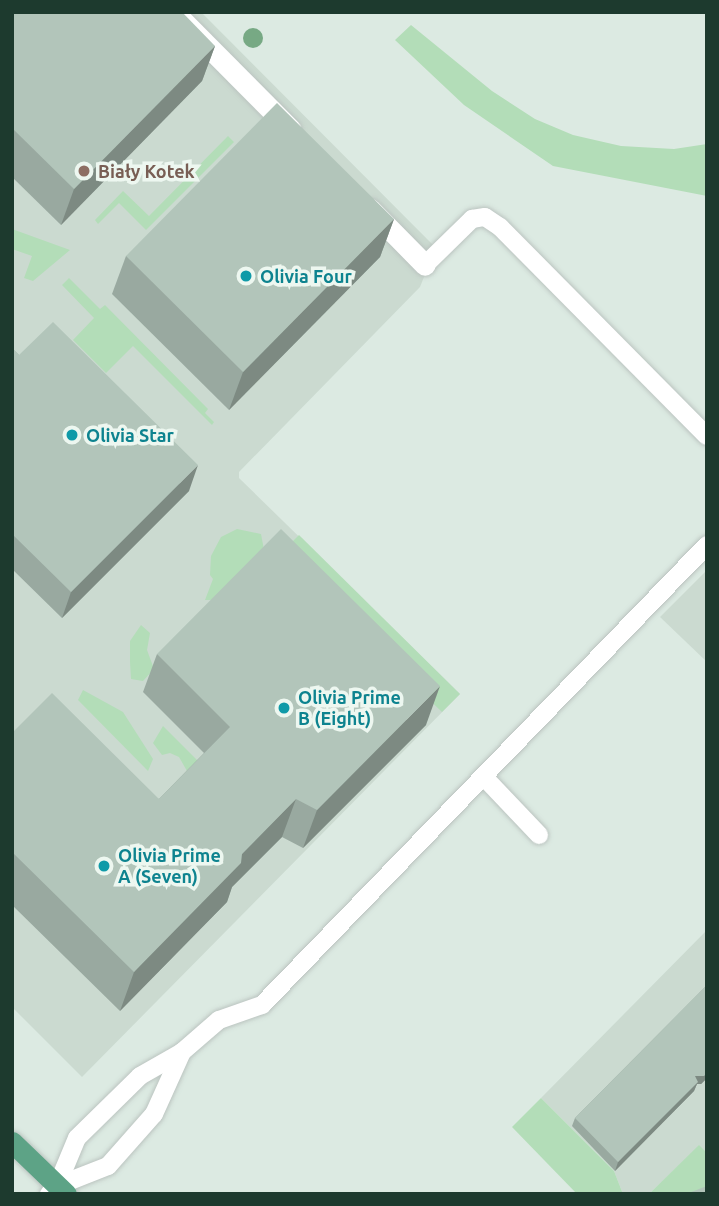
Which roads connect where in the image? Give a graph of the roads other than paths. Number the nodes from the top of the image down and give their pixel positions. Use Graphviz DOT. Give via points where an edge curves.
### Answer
graph roads {
  1 [pos="174,12"];
  2 [pos="309,148"];
  3 [pos="357,196"];
  4 [pos="425,265"];
  5 [pos="707,436"];
  6 [pos="707,545"];
  7 [pos="485,777"];
  8 [pos="539,835"];
  9 [pos="182,1052"];
  10 [pos="12,1142"];
  11 [pos="57,1191"];
  1 -- 2 [label="street"];
  3 -- 4 [label="street"];
  4 -- 5 [label="lane" via="472,219 485,217"];
  6 -- 7 [label="lane"];
  7 -- 8 [label="lane"];
  7 -- 9 [label="lane" via="262,1005 219,1020"];
  9 -- 11 [label="lane" via="140,1076 77,1138"];
  9 -- 11 [label="lane" via="154,1114 108,1166"];
  10 -- 11 [label="main road"];
}
